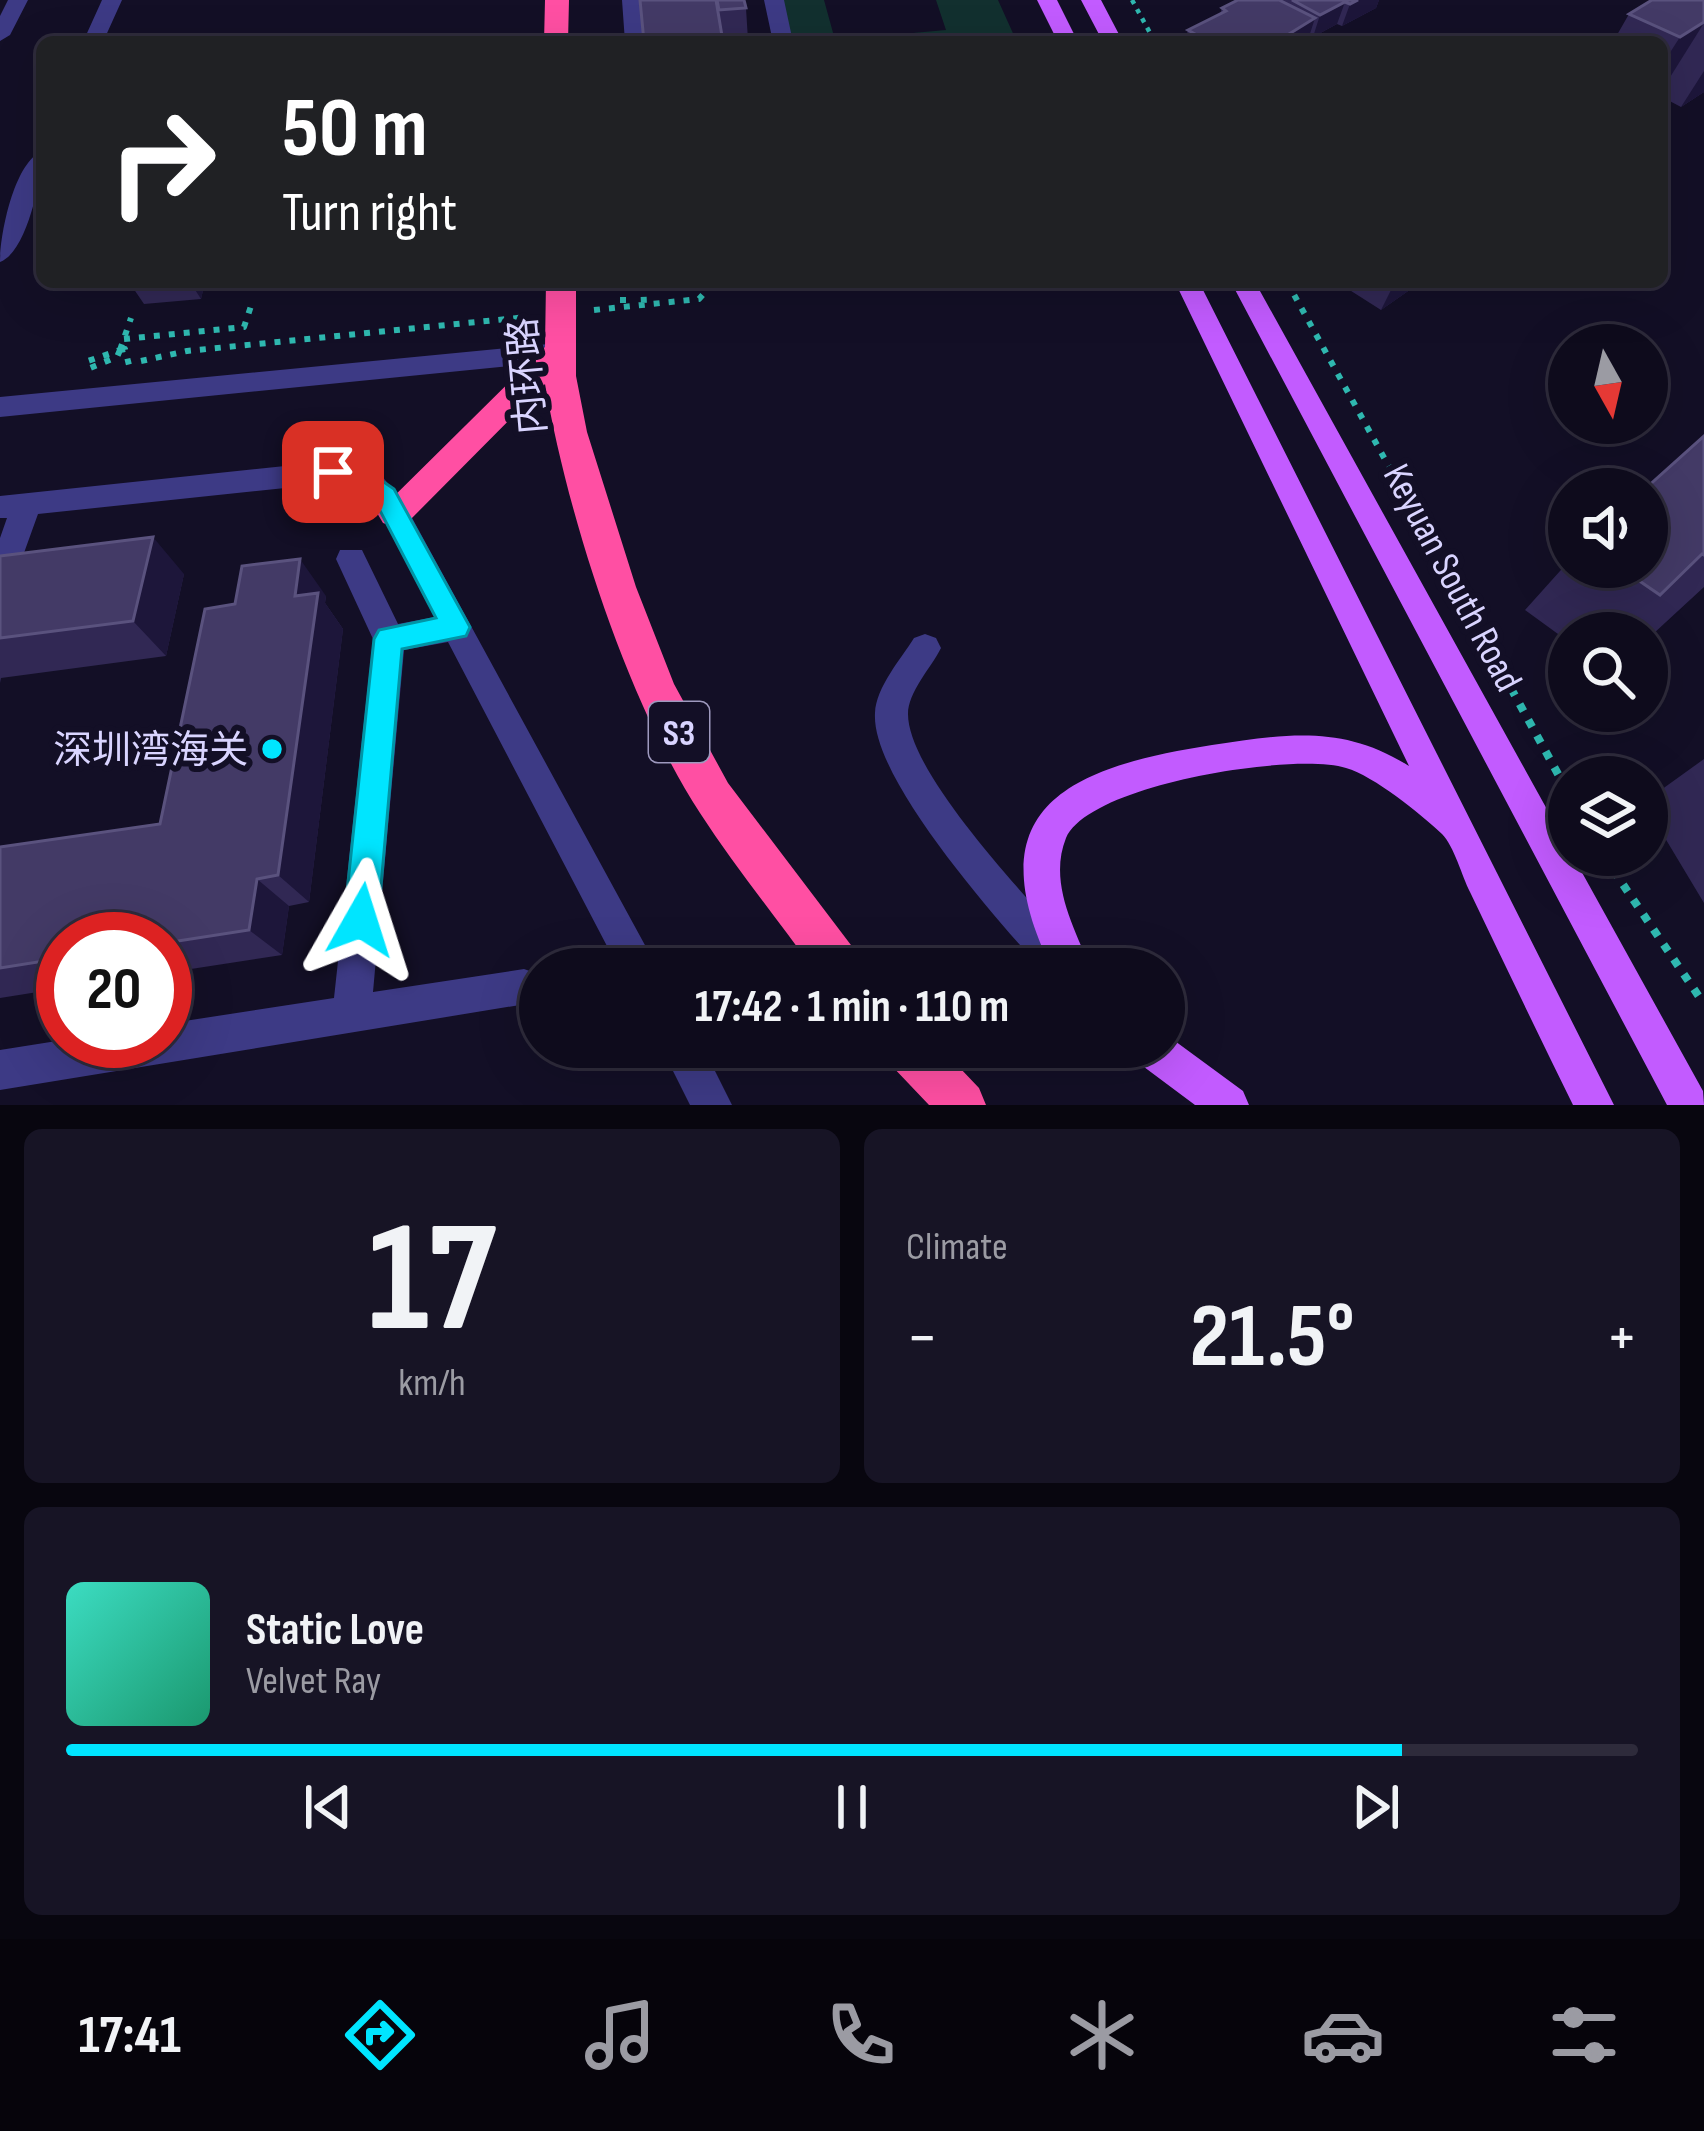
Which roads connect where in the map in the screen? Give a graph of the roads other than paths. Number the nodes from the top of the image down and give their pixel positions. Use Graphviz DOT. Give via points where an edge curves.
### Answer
graph roads {
  1 [pos="18,0"];
  2 [pos="112,0"];
  3 [pos="556,0"];
  4 [pos="632,0"];
  5 [pos="774,0"];
  6 [pos="1048,0"];
  7 [pos="1091,0"];
  8 [pos="0,35"];
  9 [pos="96,36"];
  10 [pos="556,36"];
  11 [pos="635,36"];
  12 [pos="783,36"];
  13 [pos="1065,36"];
  14 [pos="1110,36"];
  15 [pos="36,172"];
  16 [pos="0,254"];
  17 [pos="561,288"];
  18 [pos="1190,288"];
  19 [pos="1246,288"];
  20 [pos="559,352"];
  21 [pos="0,407"];
  22 [pos="14,506"];
  23 [pos="395,513"];
  24 [pos="351,559"];
  25 [pos="0,570"];
  26 [pos="456,627"];
  27 [pos="389,639"];
  28 [pos="925,648"];
  29 [pos="1462,841"];
  30 [pos="628,948"];
  31 [pos="826,948"];
  32 [pos="1051,948"];
  33 [pos="1059,948"];
  34 [pos="519,989"];
  35 [pos="352,1014"];
  36 [pos="692,1068"];
  37 [pos="927,1068"];
  38 [pos="1179,1068"];
  39 [pos="0,1070"];
  40 [pos="712,1105"];
  41 [pos="962,1105"];
  42 [pos="1229,1105"];
  43 [pos="1594,1105"];
  44 [pos="1689,1105"];
  1 -- 8 [label="street"];
  2 -- 9 [label="street"];
  3 -- 10 [label="highway"];
  4 -- 11 [label="street"];
  5 -- 12 [label="street"];
  6 -- 13 [label="main road"];
  7 -- 14 [label="main road"];
  15 -- 16 [label="street"];
  17 -- 20 [label="highway, 内环路"];
  18 -- 29 [label="main road"];
  19 -- 44 [label="main road, Keyuan South Road"];
  20 -- 21 [label="street"];
  20 -- 23 [label="highway"];
  20 -- 31 [label="highway, 内环路 / S3" via="578,463 666,708 713,797"];
  22 -- 23 [label="street" via="333,472 372,484"];
  22 -- 25 [label="street"];
  23 -- 26 [label="street"];
  24 -- 27 [label="street"];
  26 -- 27 [label="street"];
  26 -- 30 [label="street"];
  27 -- 35 [label="street"];
  28 -- 32 [label="street" via="891,712 899,751 949,826"];
  29 -- 33 [label="main road" via="1424,797 1343,751 1293,747 1114,781 1071,803 1046,850 1045,909"];
  29 -- 43 [label="main road"];
  34 -- 35 [label="street"];
  35 -- 39 [label="street"];
  36 -- 40 [label="street"];
  37 -- 41 [label="highway"];
  38 -- 42 [label="main road"];
}
